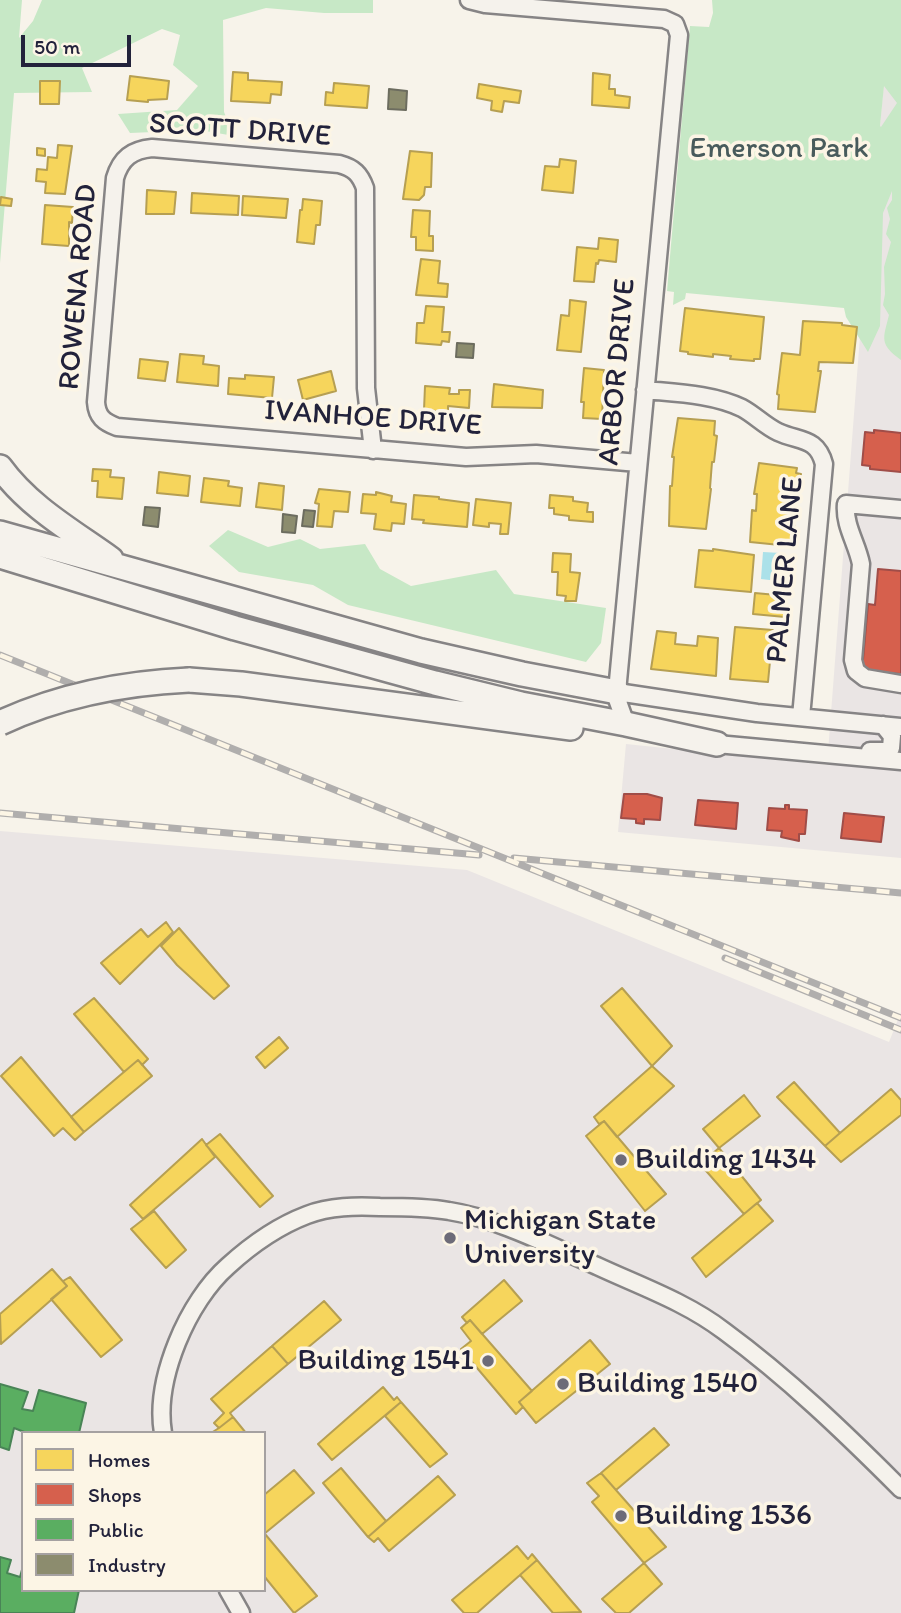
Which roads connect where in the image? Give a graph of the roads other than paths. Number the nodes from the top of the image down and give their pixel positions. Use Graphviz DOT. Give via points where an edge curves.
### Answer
graph roads {
  1 [pos="469,0"];
  2 [pos="126,156"];
  3 [pos="645,390"];
  4 [pos="105,422"];
  5 [pos="373,450"];
  6 [pos="638,463"];
  7 [pos="0,467"];
  8 [pos="901,509"];
  9 [pos="0,533"];
  10 [pos="70,554"];
  11 [pos="0,556"];
  12 [pos="122,567"];
  13 [pos="63,577"];
  14 [pos="901,684"];
  15 [pos="617,692"];
  16 [pos="800,717"];
  17 [pos="0,723"];
  18 [pos="626,724"];
  19 [pos="883,725"];
  20 [pos="901,727"];
  21 [pos="717,744"];
  22 [pos="808,751"];
  23 [pos="901,761"];
  24 [pos="163,1431"];
  25 [pos="901,1489"];
  26 [pos="229,1592"];
  27 [pos="241,1613"];
  1 -- 3 [label="street, ARBOR DRIVE" via="664,19 675,24 679,35"];
  2 -- 4 [label="street, ROWENA ROAD" via="115,178 96,402"];
  2 -- 5 [label="street, SCOTT DRIVE" via="152,148 339,164 361,177 365,188 366,388"];
  3 -- 6 [label="street, ARBOR DRIVE"];
  3 -- 16 [label="street, PALMER LANE" via="716,400 743,409 762,424 810,442 821,451 824,464"];
  4 -- 5 [label="street, IVANHOE DRIVE" via="117,428"];
  5 -- 6 [label="street, IVANHOE DRIVE" via="466,457 536,454"];
  6 -- 15 [label="street, ARBOR DRIVE"];
  7 -- 12 [label="highway" via="40,509"];
  8 -- 14 [label="street" via="846,504 845,516 861,564 853,660 856,671 864,678"];
  9 -- 10 [label="highway"];
  10 -- 12 [label="highway"];
  10 -- 13 [label="highway"];
  11 -- 13 [label="highway"];
  12 -- 15 [label="highway" via="421,651"];
  13 -- 18 [label="highway" via="435,683"];
  15 -- 16 [label="street"];
  15 -- 18 [label="street, ARBOR DRIVE"];
  16 -- 19 [label="street"];
  17 -- 21 [label="highway, bridge" via="94,691 189,680"];
  18 -- 21 [label="highway"];
  19 -- 20 [label="street"];
  19 -- 22 [label="street" via="892,736 887,751"];
  21 -- 22 [label="street"];
  22 -- 23 [label="street"];
  24 -- 25 [label="street" via="164,1388 176,1347 191,1312 220,1273 270,1233 306,1215 344,1207 406,1207 449,1211 515,1231 695,1311 832,1419"];
  26 -- 27 [label="street"];
}
